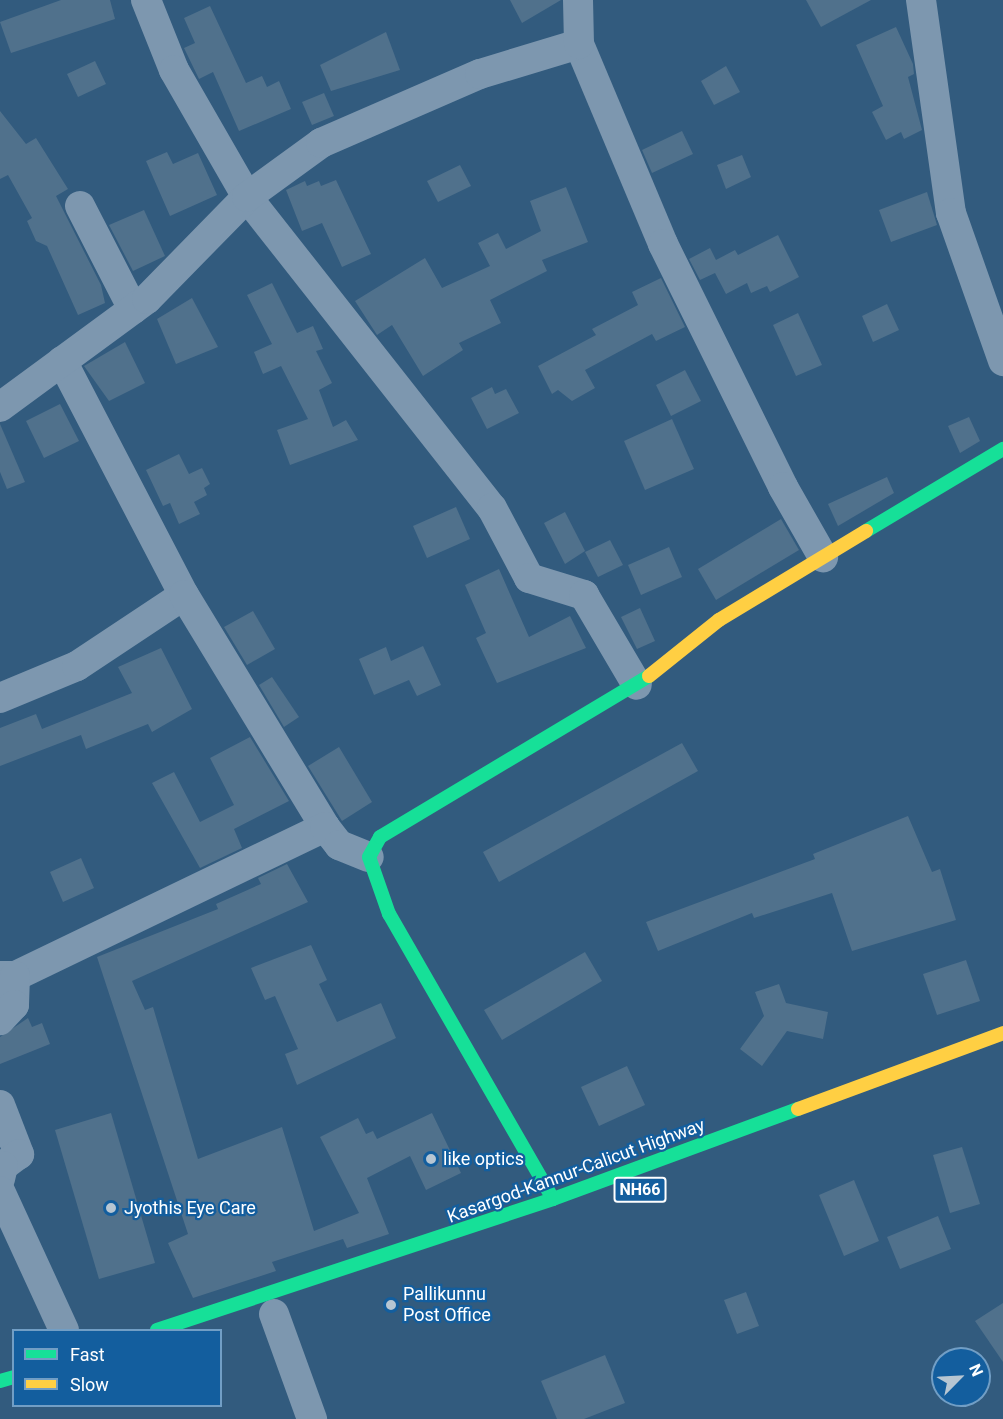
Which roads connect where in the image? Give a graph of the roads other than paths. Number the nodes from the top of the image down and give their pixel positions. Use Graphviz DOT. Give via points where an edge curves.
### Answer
graph roads {
  1 [pos="146,0"];
  2 [pos="578,0"];
  3 [pos="921,0"];
  4 [pos="579,44"];
  5 [pos="247,197"];
  6 [pos="80,206"];
  7 [pos="133,309"];
  8 [pos="1003,360"];
  9 [pos="62,361"];
  10 [pos="0,407"];
  11 [pos="1003,449"];
  12 [pos="823,557"];
  13 [pos="184,595"];
  14 [pos="637,685"];
  15 [pos="0,698"];
  16 [pos="325,827"];
  17 [pos="369,858"];
  18 [pos="8,976"];
  19 [pos="0,1020"];
  20 [pos="1003,1033"];
  21 [pos="0,1105"];
  22 [pos="0,1179"];
  23 [pos="0,1191"];
  24 [pos="553,1199"];
  25 [pos="273,1308"];
  26 [pos="64,1329"];
  27 [pos="162,1329"];
  28 [pos="312,1419"];
  1 -- 5 [label="street" via="174,70"];
  2 -- 4 [label="street"];
  3 -- 8 [label="street" via="951,213"];
  4 -- 5 [label="street" via="480,74 321,143"];
  4 -- 12 [label="street" via="663,244"];
  5 -- 7 [label="street"];
  5 -- 14 [label="street" via="492,507 529,578 584,595"];
  6 -- 7 [label="street"];
  7 -- 9 [label="street"];
  9 -- 10 [label="street"];
  9 -- 13 [label="street"];
  11 -- 12 [label="main road"];
  12 -- 14 [label="main road" via="719,621"];
  13 -- 15 [label="street" via="77,666"];
  13 -- 16 [label="street"];
  14 -- 17 [label="main road" via="424,807 381,837"];
  16 -- 17 [label="street" via="339,845"];
  16 -- 18 [label="street"];
  17 -- 24 [label="main road" via="389,914"];
  18 -- 19 [label="street" via="14,1005"];
  20 -- 24 [label="main road, Kasargod-Kannur-Calicut Highway / NH66"];
  21 -- 22 [label="street" via="20,1154 3,1166"];
  23 -- 26 [label="street"];
  24 -- 25 [label="main road, Kasargod-Kannur-Calicut Highway / NH66"];
  25 -- 27 [label="main road, Kasargod-Kannur-Calicut Highway / NH66"];
  25 -- 28 [label="street"];
}
